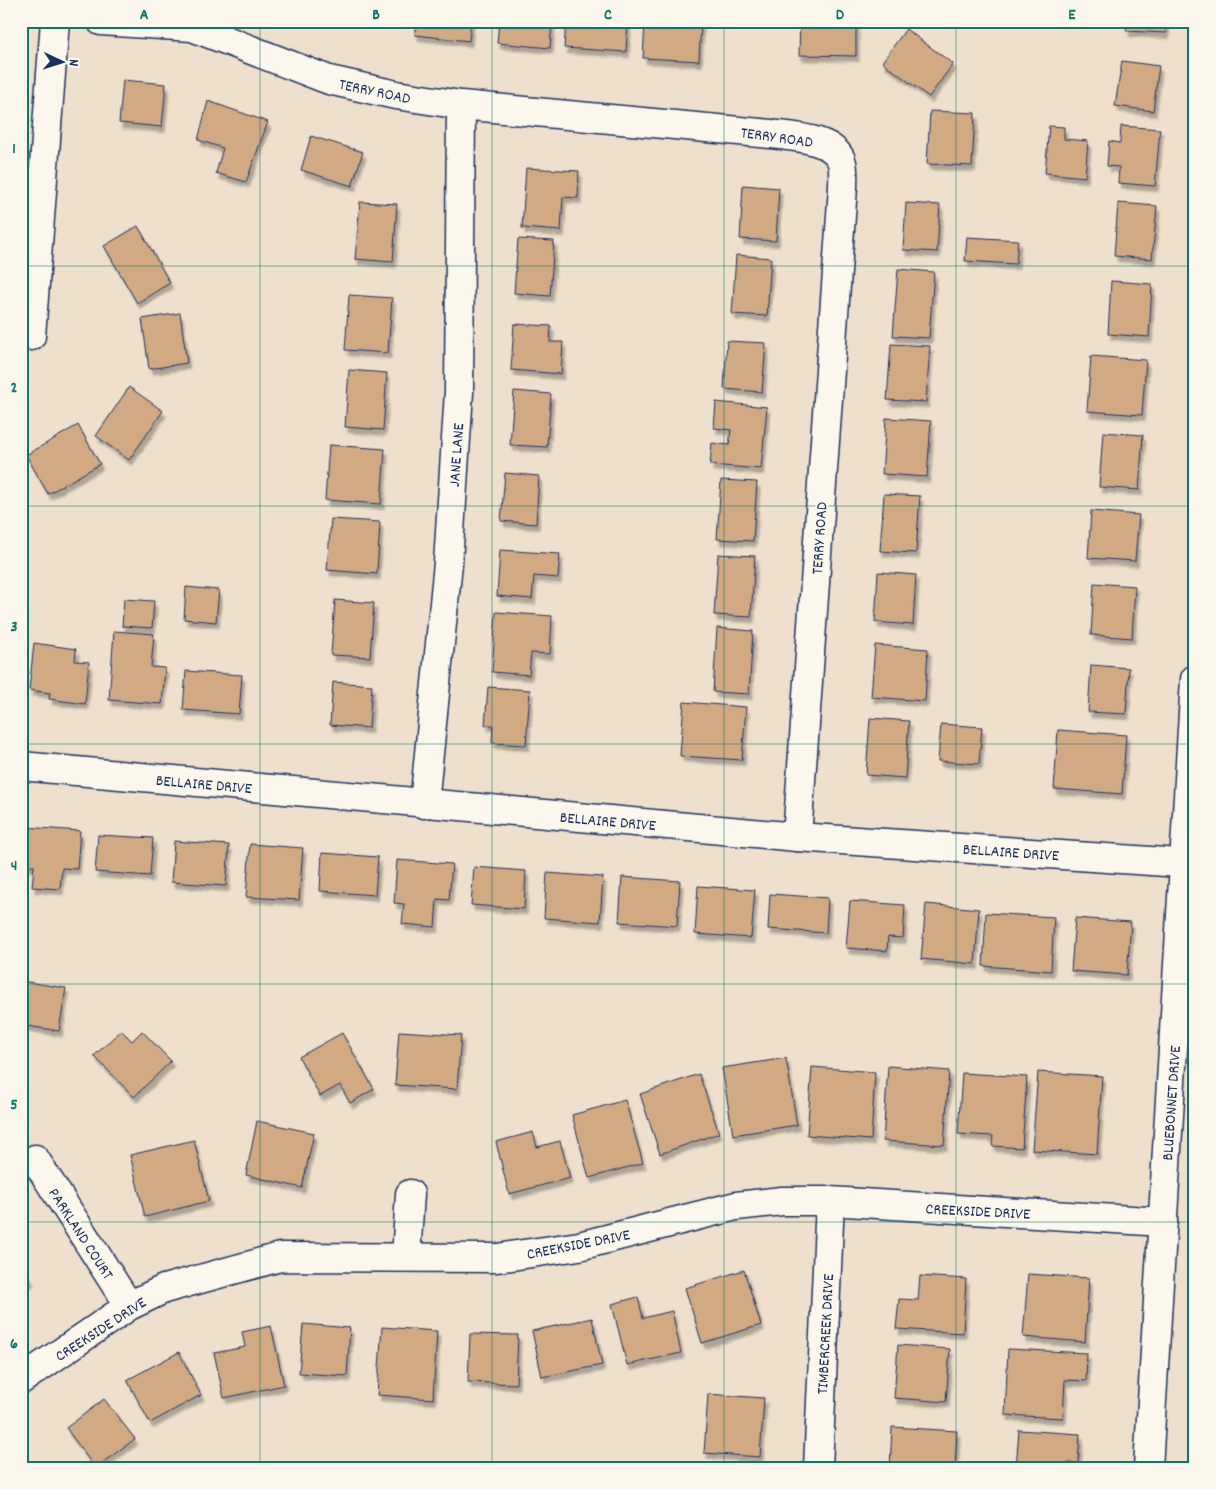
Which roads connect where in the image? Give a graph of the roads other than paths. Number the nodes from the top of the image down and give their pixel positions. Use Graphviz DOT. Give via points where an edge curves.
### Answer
graph roads {
  1 [pos="55,21"];
  2 [pos="101,21"];
  3 [pos="461,105"];
  4 [pos="31,336"];
  5 [pos="1195,679"];
  6 [pos="21,766"];
  7 [pos="424,804"];
  8 [pos="797,837"];
  9 [pos="1190,864"];
  10 [pos="35,1159"];
  11 [pos="410,1194"];
  12 [pos="830,1201"];
  13 [pos="1163,1222"];
  14 [pos="406,1257"];
  15 [pos="129,1306"];
  16 [pos="21,1380"];
  17 [pos="818,1468"];
  18 [pos="1148,1468"];
  1 -- 4 [label="street"];
  2 -- 3 [label="street, TERRY ROAD" via="192,26 330,80"];
  3 -- 7 [label="street, JANE LANE" via="459,392 448,563"];
  3 -- 8 [label="street, TERRY ROAD" via="771,134 820,142 837,154 842,163"];
  5 -- 9 [label="street, BLUEBONNET DRIVE"];
  6 -- 7 [label="street, BELLAIRE DRIVE"];
  7 -- 8 [label="street, BELLAIRE DRIVE"];
  8 -- 9 [label="street, BELLAIRE DRIVE"];
  9 -- 13 [label="street, BLUEBONNET DRIVE"];
  10 -- 15 [label="street, PARKLAND COURT"];
  11 -- 14 [label="street"];
  12 -- 13 [label="street, CREEKSIDE DRIVE"];
  12 -- 14 [label="street, CREEKSIDE DRIVE" via="782,1200 736,1206 578,1246 497,1258"];
  12 -- 17 [label="street, TIMBERCREEK DRIVE"];
  13 -- 18 [label="street, BLUEBONNET DRIVE"];
  14 -- 15 [label="street, CREEKSIDE DRIVE" via="280,1257 164,1289"];
  15 -- 16 [label="street, CREEKSIDE DRIVE"];
}
